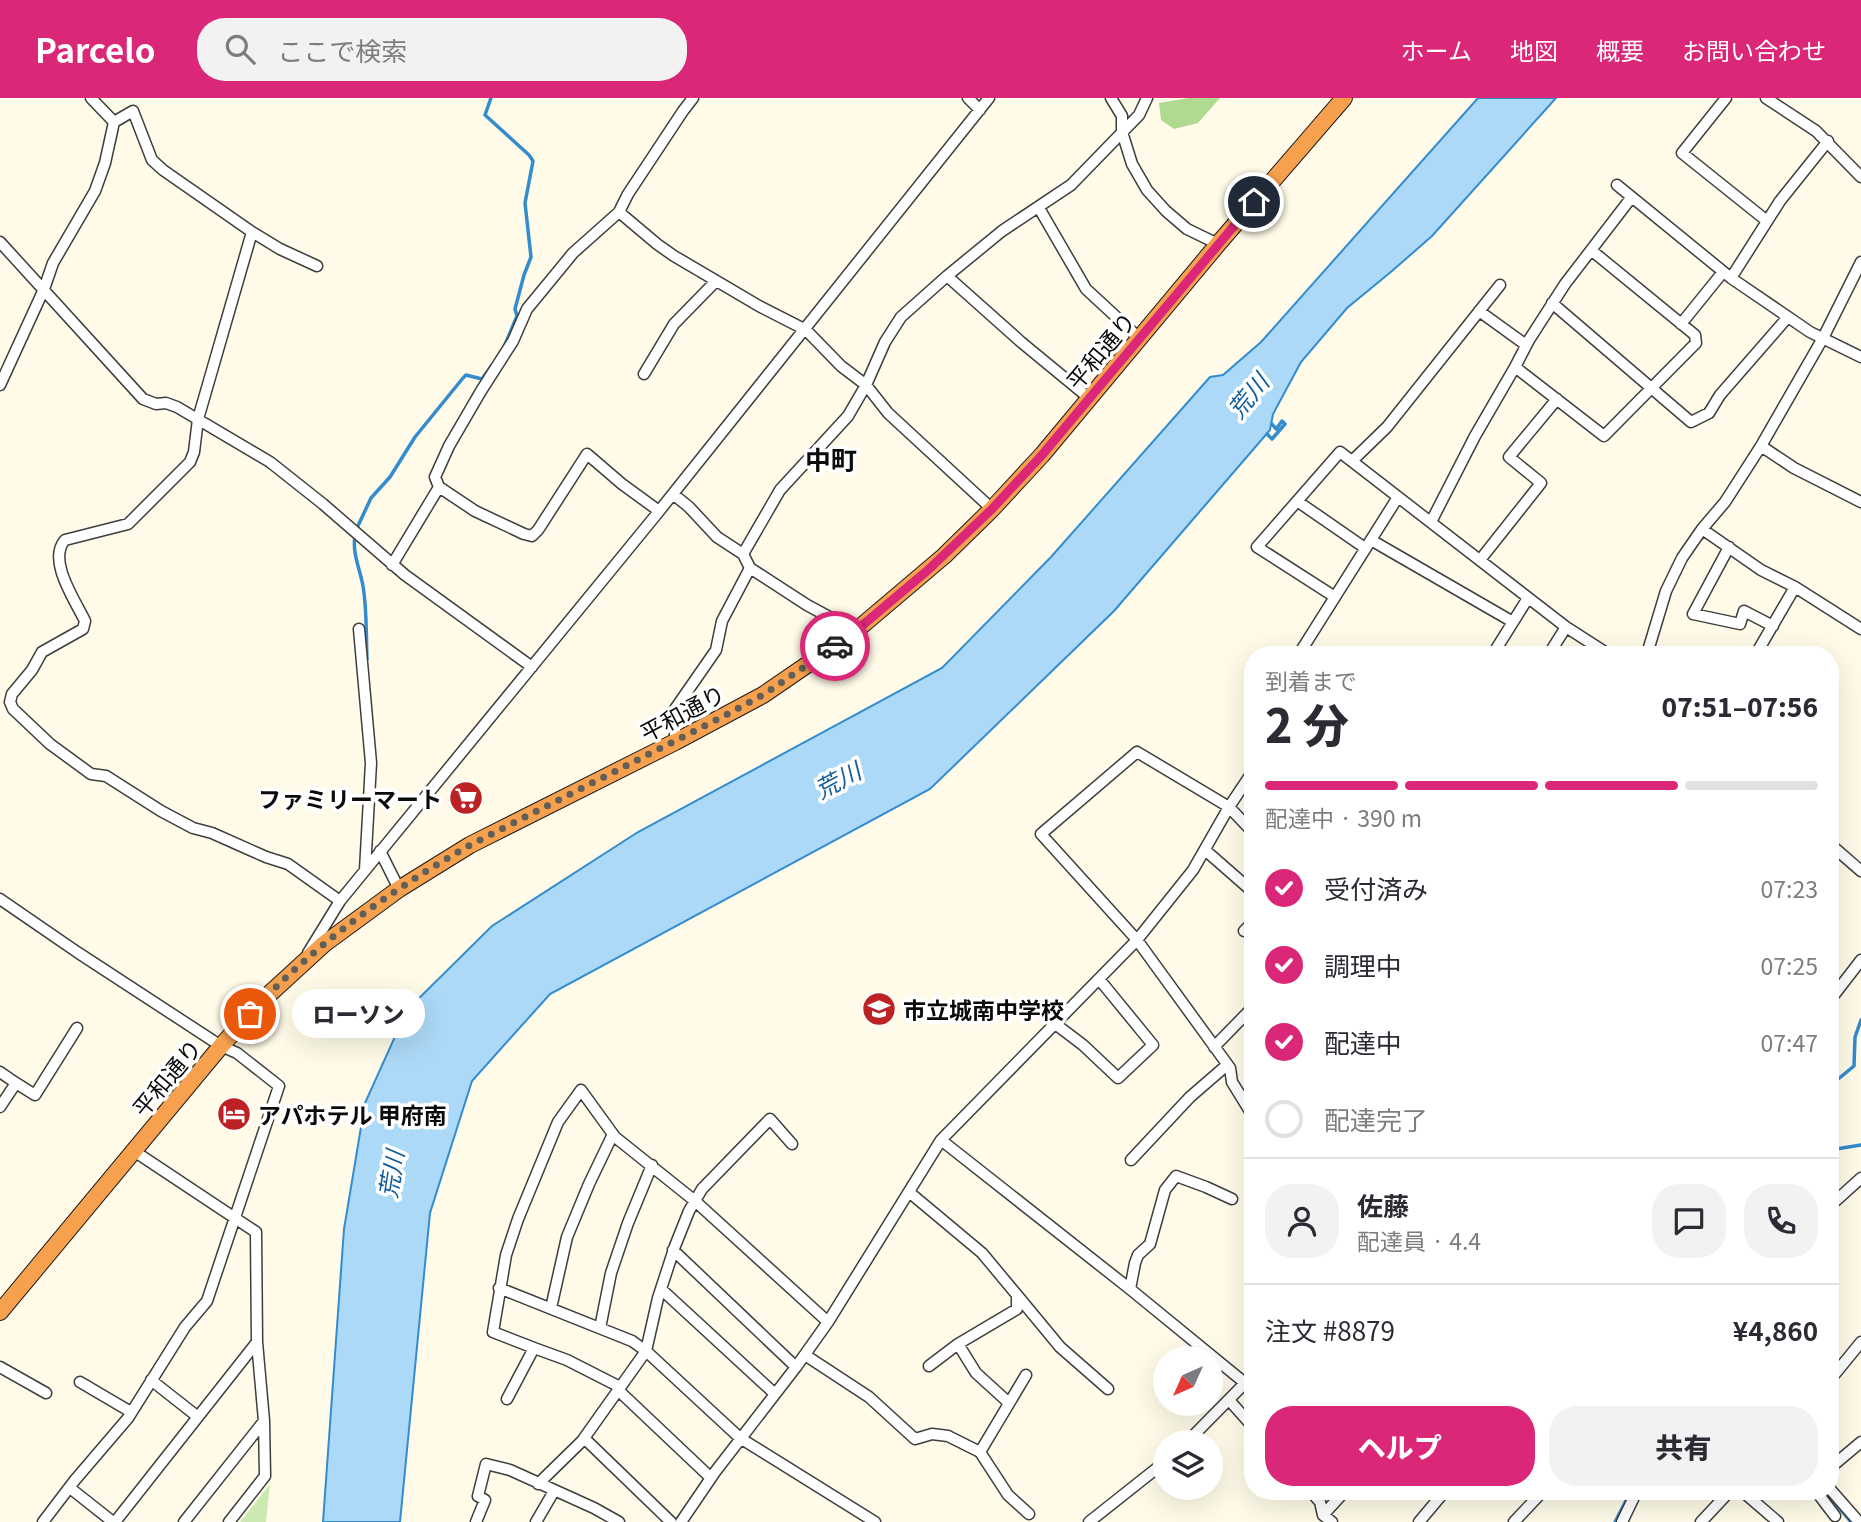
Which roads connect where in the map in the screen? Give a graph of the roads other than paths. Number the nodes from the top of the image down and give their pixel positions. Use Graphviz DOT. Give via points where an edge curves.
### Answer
graph roads {
  1 [pos="91,98"];
  2 [pos="693,98"];
  3 [pos="968,98"];
  4 [pos="989,98"];
  5 [pos="1111,98"];
  6 [pos="1147,98"];
  7 [pos="1345,98"];
  8 [pos="1726,98"];
  9 [pos="1766,98"];
  10 [pos="980,110"];
  11 [pos="114,122"];
  12 [pos="1122,132"];
  13 [pos="1828,141"];
  14 [pos="1861,177"];
  15 [pos="1617,185"];
  16 [pos="1631,198"];
  17 [pos="1039,208"];
  18 [pos="619,212"];
  19 [pos="1767,221"];
  20 [pos="252,232"];
  21 [pos="0,242"];
  22 [pos="1218,244"];
  23 [pos="1591,250"];
  24 [pos="1861,262"];
  25 [pos="317,266"];
  26 [pos="1727,275"];
  27 [pos="947,276"];
  28 [pos="716,281"];
  29 [pos="1500,285"];
  30 [pos="44,289"];
  31 [pos="1552,303"];
  32 [pos="1479,311"];
  33 [pos="1787,318"];
  34 [pos="1681,324"];
  35 [pos="806,330"];
  36 [pos="1139,338"];
  37 [pos="1823,338"];
  38 [pos="1526,345"];
  39 [pos="1861,357"];
  40 [pos="4,365"];
  41 [pos="1515,367"];
  42 [pos="644,374"];
  43 [pos="0,385"];
  44 [pos="866,385"];
  45 [pos="1651,388"];
  46 [pos="1089,398"];
  47 [pos="1557,399"];
  48 [pos="198,419"];
  49 [pos="1761,446"];
  50 [pos="1352,461"];
  51 [pos="439,487"];
  52 [pos="673,494"];
  53 [pos="1398,497"];
  54 [pos="1297,501"];
  55 [pos="1861,502"];
  56 [pos="992,509"];
  57 [pos="659,511"];
  58 [pos="1431,522"];
  59 [pos="1703,529"];
  60 [pos="1368,544"];
  61 [pos="1729,547"];
  62 [pos="743,554"];
  63 [pos="1480,560"];
  64 [pos="392,565"];
  65 [pos="750,568"];
  66 [pos="1796,587"];
  67 [pos="1335,597"];
  68 [pos="1528,598"];
  69 [pos="1513,622"];
  70 [pos="1773,626"];
  71 [pos="1566,627"];
  72 [pos="359,629"];
  73 [pos="1861,629"];
  74 [pos="852,634"];
  75 [pos="1304,646"];
  76 [pos="1498,646"];
  77 [pos="1554,646"];
  78 [pos="1594,646"];
  79 [pos="1649,646"];
  80 [pos="1761,646"];
  81 [pos="532,667"];
  82 [pos="675,742"];
  83 [pos="1244,784"];
  84 [pos="1229,807"];
  85 [pos="1244,821"];
  86 [pos="380,850"];
  87 [pos="1205,850"];
  88 [pos="1839,852"];
  89 [pos="365,870"];
  90 [pos="1861,870"];
  91 [pos="1244,884"];
  92 [pos="399,889"];
  93 [pos="0,899"];
  94 [pos="340,901"];
  95 [pos="1137,940"];
  96 [pos="1861,960"];
  97 [pos="303,962"];
  98 [pos="1099,979"];
  99 [pos="1839,989"];
  100 [pos="1244,1016"];
  101 [pos="1054,1023"];
  102 [pos="77,1028"];
  103 [pos="221,1046"];
  104 [pos="1214,1047"];
  105 [pos="1227,1065"];
  106 [pos="0,1072"];
  107 [pos="16,1083"];
  108 [pos="1244,1101"];
  109 [pos="0,1107"];
  110 [pos="613,1134"];
  111 [pos="941,1140"];
  112 [pos="792,1144"];
  113 [pos="134,1151"];
  114 [pos="1131,1160"];
  115 [pos="652,1165"];
  116 [pos="1861,1178"];
  117 [pos="909,1192"];
  118 [pos="1839,1198"];
  119 [pos="1232,1199"];
  120 [pos="695,1201"];
  121 [pos="235,1218"];
  122 [pos="673,1250"];
  123 [pos="499,1288"];
  124 [pos="661,1289"];
  125 [pos="1130,1289"];
  126 [pos="1017,1295"];
  127 [pos="551,1308"];
  128 [pos="0,1312"];
  129 [pos="828,1322"];
  130 [pos="600,1328"];
  131 [pos="257,1342"];
  132 [pos="1861,1342"];
  133 [pos="958,1345"];
  134 [pos="534,1348"];
  135 [pos="646,1351"];
  136 [pos="805,1354"];
  137 [pos="929,1366"];
  138 [pos="0,1367"];
  139 [pos="796,1367"];
  140 [pos="1839,1369"];
  141 [pos="1026,1375"];
  142 [pos="1244,1375"];
  143 [pos="151,1380"];
  144 [pos="80,1382"];
  145 [pos="1244,1384"];
  146 [pos="619,1389"];
  147 [pos="1108,1389"];
  148 [pos="46,1393"];
  149 [pos="775,1394"];
  150 [pos="507,1399"];
  151 [pos="1229,1400"];
  152 [pos="1009,1403"];
  153 [pos="131,1412"];
  154 [pos="198,1417"];
  155 [pos="1244,1417"];
  156 [pos="264,1421"];
  157 [pos="1199,1430"];
  158 [pos="584,1438"];
  159 [pos="740,1438"];
  160 [pos="1861,1442"];
  161 [pos="980,1452"];
  162 [pos="1839,1460"];
  163 [pos="1153,1471"];
  164 [pos="710,1478"];
  165 [pos="538,1484"];
  166 [pos="70,1488"];
  167 [pos="554,1491"];
  168 [pos="1318,1500"];
  169 [pos="1339,1500"];
  170 [pos="1437,1500"];
  171 [pos="1534,1500"];
  172 [pos="1633,1500"];
  173 [pos="1722,1500"];
  174 [pos="1752,1500"];
  175 [pos="1825,1500"];
  176 [pos="1029,1514"];
  177 [pos="1838,1514"];
  178 [pos="597,1517"];
  179 [pos="1327,1518"];
  180 [pos="43,1522"];
  181 [pos="114,1522"];
  182 [pos="184,1522"];
  183 [pos="229,1522"];
  184 [pos="476,1522"];
  185 [pos="536,1522"];
  186 [pos="620,1522"];
  187 [pos="671,1522"];
  188 [pos="681,1522"];
  189 [pos="875,1522"];
  190 [pos="1089,1522"];
  191 [pos="1419,1522"];
  192 [pos="1514,1522"];
  193 [pos="1622,1522"];
  194 [pos="1701,1522"];
  195 [pos="1778,1522"];
  196 [pos="1859,1522"];
  1 -- 11 [label="street"];
  2 -- 18 [label="street"];
  3 -- 10 [label="street"];
  4 -- 10 [label="street"];
  5 -- 12 [label="street" via="1122,116"];
  6 -- 12 [label="street" via="1139,115"];
  7 -- 22 [label="highway, 平和通り"];
  8 -- 19 [label="street" via="1682,153"];
  9 -- 13 [label="street"];
  10 -- 35 [label="street"];
  11 -- 20 [label="street" via="134,111 152,160"];
  11 -- 30 [label="street" via="95,191 53,263"];
  12 -- 17 [label="street" via="1071,185"];
  12 -- 22 [label="street" via="1147,190 1187,229"];
  13 -- 14 [label="street"];
  13 -- 19 [label="street"];
  15 -- 16 [label="street"];
  16 -- 23 [label="street"];
  16 -- 26 [label="street"];
  17 -- 27 [label="street"];
  17 -- 36 [label="street" via="1086,289"];
  18 -- 28 [label="street" via="657,244"];
  18 -- 51 [label="street" via="573,253 527,309 513,341 449,446 435,477"];
  19 -- 26 [label="street"];
  20 -- 25 [label="street"];
  20 -- 48 [label="street"];
  21 -- 30 [label="street"];
  22 -- 36 [label="highway, 平和通り"];
  23 -- 31 [label="street"];
  23 -- 34 [label="street"];
  24 -- 37 [label="street"];
  26 -- 33 [label="street"];
  26 -- 34 [label="street"];
  27 -- 44 [label="street" via="901,317"];
  27 -- 46 [label="street"];
  28 -- 35 [label="street"];
  28 -- 42 [label="street" via="674,324"];
  29 -- 32 [label="street"];
  30 -- 40 [label="street"];
  30 -- 48 [label="street" via="143,398 177,407"];
  31 -- 38 [label="street"];
  31 -- 45 [label="street"];
  32 -- 38 [label="street"];
  32 -- 50 [label="street" via="1387,428"];
  33 -- 37 [label="street"];
  33 -- 45 [label="street" via="1709,413 1691,422"];
  34 -- 45 [label="street" via="1695,335 1696,343"];
  35 -- 44 [label="street"];
  35 -- 52 [label="street"];
  36 -- 46 [label="highway, 平和通り"];
  37 -- 39 [label="street"];
  37 -- 49 [label="street"];
  38 -- 41 [label="street"];
  40 -- 43 [label="street"];
  41 -- 47 [label="street"];
  41 -- 58 [label="street"];
  44 -- 56 [label="street" via="888,413"];
  44 -- 62 [label="street" via="848,416 780,490"];
  45 -- 47 [label="street" via="1604,436"];
  46 -- 56 [label="highway, 平和通り"];
  47 -- 63 [label="street" via="1509,457 1541,483"];
  48 -- 64 [label="street" via="270,462"];
  48 -- 94 [label="street" via="190,462 128,524 61,544 58,565 85,621 83,629 42,652 9,702 50,744 91,774 106,776 192,828 288,864"];
  49 -- 55 [label="street"];
  49 -- 59 [label="street"];
  50 -- 53 [label="street"];
  50 -- 54 [label="street" via="1340,452"];
  51 -- 57 [label="street" via="475,511 532,536 587,454"];
  51 -- 64 [label="street"];
  52 -- 57 [label="street"];
  52 -- 62 [label="street" via="717,537"];
  53 -- 58 [label="street"];
  53 -- 60 [label="street"];
  54 -- 60 [label="street"];
  54 -- 67 [label="street" via="1258,547"];
  56 -- 74 [label="highway, 平和通り"];
  57 -- 81 [label="street"];
  58 -- 63 [label="street"];
  59 -- 61 [label="street"];
  59 -- 79 [label="street" via="1666,591"];
  60 -- 67 [label="street"];
  60 -- 69 [label="street"];
  61 -- 66 [label="street" via="1760,570"];
  61 -- 70 [label="street" via="1693,614 1741,624 1744,611"];
  62 -- 65 [label="street"];
  63 -- 68 [label="street"];
  64 -- 81 [label="street"];
  65 -- 74 [label="street"];
  65 -- 82 [label="street" via="722,621 716,650 675,709"];
  66 -- 70 [label="street"];
  66 -- 73 [label="street"];
  67 -- 75 [label="street"];
  68 -- 69 [label="street"];
  68 -- 71 [label="street"];
  69 -- 76 [label="street"];
  70 -- 80 [label="street"];
  71 -- 77 [label="street"];
  71 -- 78 [label="street"];
  72 -- 89 [label="street" via="371,763"];
  74 -- 82 [label="highway, 平和通り" via="763,695"];
  81 -- 86 [label="street"];
  82 -- 92 [label="highway, 平和通り" via="470,845"];
  83 -- 84 [label="street"];
  84 -- 85 [label="street"];
  84 -- 87 [label="street"];
  84 -- 95 [label="street" via="1137,752 1041,834"];
  86 -- 89 [label="street"];
  86 -- 92 [label="street"];
  87 -- 91 [label="street"];
  87 -- 95 [label="street"];
  88 -- 90 [label="street"];
  89 -- 94 [label="street"];
  92 -- 97 [label="highway, 平和通り"];
  93 -- 103 [label="street"];
  94 -- 97 [label="street"];
  95 -- 98 [label="street"];
  95 -- 104 [label="street"];
  96 -- 99 [label="street"];
  97 -- 103 [label="highway, 平和通り"];
  98 -- 101 [label="street"];
  98 -- 101 [label="street" via="1153,1045 1118,1078"];
  100 -- 104 [label="street"];
  101 -- 111 [label="street"];
  102 -- 107 [label="street" via="35,1095"];
  103 -- 113 [label="highway, 平和通り"];
  103 -- 121 [label="street" via="279,1086"];
  104 -- 105 [label="street"];
  105 -- 108 [label="street"];
  105 -- 114 [label="street"];
  106 -- 107 [label="street"];
  107 -- 109 [label="street"];
  110 -- 115 [label="street"];
  110 -- 123 [label="street" via="581,1090 558,1122 523,1206"];
  110 -- 127 [label="street" via="567,1237"];
  111 -- 117 [label="street"];
  111 -- 125 [label="street"];
  112 -- 120 [label="street" via="770,1119"];
  113 -- 121 [label="street"];
  113 -- 128 [label="highway, 平和通り"];
  115 -- 120 [label="street"];
  115 -- 130 [label="street" via="611,1273"];
  116 -- 118 [label="street"];
  117 -- 126 [label="street" via="982,1254"];
  117 -- 129 [label="street"];
  119 -- 125 [label="street" via="1176,1177 1165,1190 1150,1244 1138,1255"];
  120 -- 122 [label="street"];
  120 -- 129 [label="street"];
  121 -- 131 [label="street" via="256,1232"];
  121 -- 143 [label="street" via="207,1301"];
  122 -- 124 [label="street"];
  122 -- 139 [label="street"];
  123 -- 127 [label="street"];
  123 -- 134 [label="street" via="493,1332"];
  124 -- 135 [label="street"];
  124 -- 149 [label="street"];
  125 -- 142 [label="street"];
  126 -- 133 [label="street" via="1017,1308"];
  126 -- 147 [label="street" via="1060,1348"];
  127 -- 130 [label="street"];
  129 -- 136 [label="street"];
  130 -- 135 [label="street"];
  131 -- 154 [label="street"];
  131 -- 156 [label="street"];
  132 -- 140 [label="street"];
  133 -- 137 [label="street"];
  133 -- 152 [label="street" via="976,1373"];
  134 -- 146 [label="street" via="567,1360"];
  134 -- 150 [label="street"];
  135 -- 146 [label="street"];
  135 -- 159 [label="street"];
  136 -- 139 [label="street"];
  136 -- 161 [label="street" via="869,1396 915,1439 948,1436"];
  138 -- 148 [label="street"];
  139 -- 149 [label="street"];
  141 -- 152 [label="street"];
  143 -- 153 [label="street"];
  143 -- 154 [label="street"];
  144 -- 153 [label="street"];
  145 -- 151 [label="street"];
  146 -- 158 [label="street"];
  146 -- 164 [label="street"];
  149 -- 159 [label="street"];
  151 -- 155 [label="street"];
  151 -- 157 [label="street"];
  152 -- 161 [label="street"];
  153 -- 166 [label="street"];
  154 -- 181 [label="street"];
  156 -- 182 [label="street"];
  156 -- 183 [label="street" via="265,1476"];
  158 -- 165 [label="street"];
  158 -- 187 [label="street"];
  159 -- 164 [label="street"];
  159 -- 189 [label="street"];
  160 -- 162 [label="street"];
  161 -- 176 [label="street" via="1009,1495"];
  163 -- 190 [label="street"];
  164 -- 188 [label="street"];
  165 -- 167 [label="street"];
  165 -- 184 [label="street" via="486,1464 478,1496 485,1500"];
  166 -- 180 [label="street"];
  166 -- 181 [label="street"];
  167 -- 178 [label="street"];
  167 -- 185 [label="street"];
  168 -- 179 [label="street"];
  169 -- 179 [label="street"];
  170 -- 191 [label="street"];
  171 -- 192 [label="street"];
  172 -- 193 [label="street"];
  173 -- 194 [label="street"];
  174 -- 195 [label="street"];
  175 -- 177 [label="street"];
  177 -- 196 [label="street"];
  178 -- 186 [label="street"];
}
